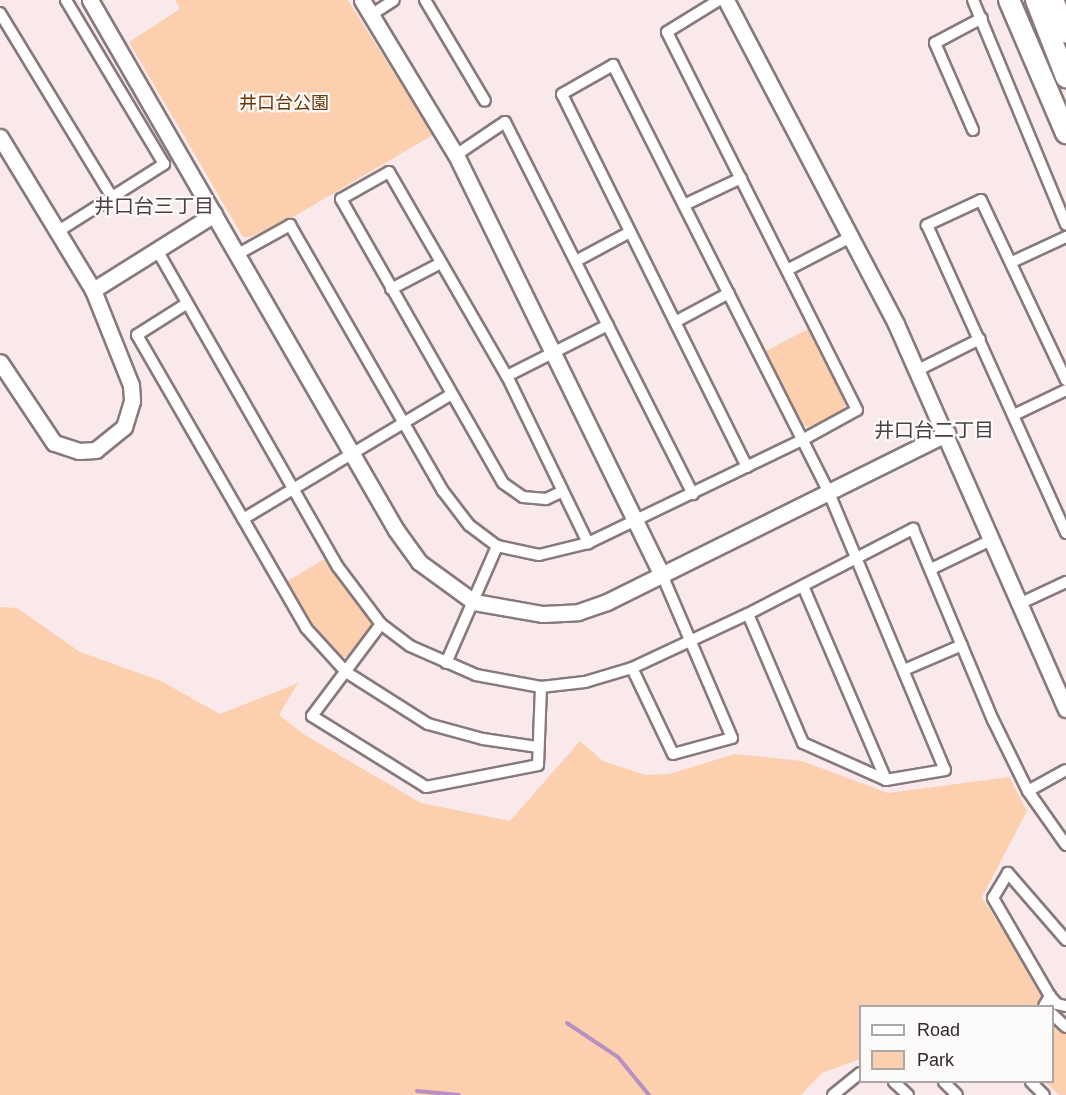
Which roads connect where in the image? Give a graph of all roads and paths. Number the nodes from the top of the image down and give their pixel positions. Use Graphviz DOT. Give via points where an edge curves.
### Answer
graph roads {
  1 [pos="66,0"];
  2 [pos="90,0"];
  3 [pos="362,0"];
  4 [pos="394,0"];
  5 [pos="424,0"];
  6 [pos="719,0"];
  7 [pos="726,0"];
  8 [pos="973,0"];
  9 [pos="1009,0"];
  10 [pos="1036,0"];
  11 [pos="1053,0"];
  12 [pos="0,13"];
  13 [pos="371,15"];
  14 [pos="982,18"];
  15 [pos="1066,32"];
  16 [pos="1066,77"];
  17 [pos="485,101"];
  18 [pos="973,130"];
  19 [pos="1066,134"];
  20 [pos="0,137"];
  21 [pos="456,155"];
  22 [pos="741,178"];
  23 [pos="112,197"];
  24 [pos="684,205"];
  25 [pos="214,214"];
  26 [pos="1066,225"];
  27 [pos="57,232"];
  28 [pos="630,232"];
  29 [pos="853,236"];
  30 [pos="1066,237"];
  31 [pos="157,250"];
  32 [pos="238,254"];
  33 [pos="576,261"];
  34 [pos="1012,262"];
  35 [pos="441,263"];
  36 [pos="787,270"];
  37 [pos="391,289"];
  38 [pos="93,290"];
  39 [pos="729,293"];
  40 [pos="186,304"];
  41 [pos="675,322"];
  42 [pos="608,325"];
  43 [pos="980,339"];
  44 [pos="556,353"];
  45 [pos="0,362"];
  46 [pos="918,370"];
  47 [pos="507,376"];
  48 [pos="1066,380"];
  49 [pos="1066,390"];
  50 [pos="450,395"];
  51 [pos="1016,414"];
  52 [pos="404,421"];
  53 [pos="947,433"];
  54 [pos="804,439"];
  55 [pos="351,453"];
  56 [pos="747,467"];
  57 [pos="292,488"];
  58 [pos="561,492"];
  59 [pos="829,493"];
  60 [pos="693,494"];
  61 [pos="243,519"];
  62 [pos="637,522"];
  63 [pos="1066,532"];
  64 [pos="993,539"];
  65 [pos="588,543"];
  66 [pos="497,546"];
  67 [pos="858,558"];
  68 [pos="931,569"];
  69 [pos="662,575"];
  70 [pos="1066,582"];
  71 [pos="802,586"];
  72 [pos="474,602"];
  73 [pos="1021,603"];
  74 [pos="748,614"];
  75 [pos="381,624"];
  76 [pos="690,641"];
  77 [pos="962,645"];
  78 [pos="446,663"];
  79 [pos="632,668"];
  80 [pos="904,670"];
  81 [pos="346,672"];
  82 [pos="541,687"];
  83 [pos="1066,709"];
  84 [pos="538,747"];
  85 [pos="1066,770"];
  86 [pos="886,780"];
  87 [pos="1028,791"];
  88 [pos="1066,845"];
  89 [pos="1066,940"];
  90 [pos="1050,996"];
  91 [pos="1045,1005"];
  92 [pos="1066,1006"];
  93 [pos="1054,1015"];
  94 [pos="1066,1027"];
  95 [pos="859,1075"];
  96 [pos="895,1083"];
  97 [pos="945,1083"];
  98 [pos="1032,1083"];
  99 [pos="833,1095"];
  100 [pos="908,1095"];
  101 [pos="957,1095"];
  102 [pos="1044,1095"];
  1 -- 23 [label="street" via="164,164"];
  2 -- 25 [label="street"];
  3 -- 13 [label="street"];
  4 -- 13 [label="street"];
  5 -- 17 [label="street"];
  6 -- 22 [label="street" via="667,32"];
  7 -- 29 [label="street"];
  8 -- 14 [label="street"];
  9 -- 19 [label="highway"];
  10 -- 16 [label="highway"];
  11 -- 15 [label="highway"];
  12 -- 23 [label="street"];
  13 -- 21 [label="street"];
  14 -- 18 [label="street" via="935,43"];
  14 -- 26 [label="street" via="1034,155"];
  20 -- 27 [label="street"];
  21 -- 33 [label="street" via="505,122"];
  21 -- 44 [label="street"];
  22 -- 24 [label="street"];
  22 -- 36 [label="street"];
  23 -- 27 [label="street"];
  24 -- 28 [label="street" via="613,65 562,94"];
  24 -- 39 [label="street"];
  25 -- 31 [label="street"];
  25 -- 32 [label="street"];
  27 -- 38 [label="street"];
  28 -- 33 [label="street"];
  28 -- 41 [label="street"];
  29 -- 36 [label="street"];
  29 -- 46 [label="street"];
  30 -- 34 [label="street"];
  31 -- 38 [label="street"];
  31 -- 40 [label="street"];
  32 -- 52 [label="street" via="290,225"];
  32 -- 55 [label="street"];
  33 -- 42 [label="street"];
  34 -- 43 [label="street" via="981,200 927,225"];
  34 -- 48 [label="street"];
  35 -- 37 [label="street"];
  35 -- 37 [label="street" via="389,172 341,198"];
  35 -- 47 [label="street"];
  36 -- 54 [label="street" via="857,410"];
  37 -- 50 [label="street"];
  38 -- 45 [label="street" via="131,385 132,401 126,421 109,441 96,450 79,451 54,443"];
  39 -- 41 [label="street"];
  39 -- 54 [label="street"];
  40 -- 57 [label="street"];
  40 -- 61 [label="street" via="137,335"];
  41 -- 56 [label="street"];
  42 -- 44 [label="street"];
  42 -- 60 [label="street"];
  43 -- 46 [label="street"];
  43 -- 51 [label="street"];
  44 -- 47 [label="street"];
  44 -- 62 [label="street"];
  46 -- 53 [label="street"];
  47 -- 58 [label="street"];
  49 -- 51 [label="street"];
  50 -- 52 [label="street"];
  50 -- 58 [label="street" via="503,483 523,497 546,499"];
  51 -- 63 [label="street"];
  52 -- 55 [label="street"];
  52 -- 66 [label="street" via="449,500 469,525"];
  53 -- 59 [label="street"];
  53 -- 64 [label="street"];
  54 -- 56 [label="street"];
  54 -- 59 [label="street"];
  55 -- 57 [label="street"];
  55 -- 72 [label="street" via="419,562"];
  56 -- 60 [label="street"];
  57 -- 61 [label="street"];
  57 -- 75 [label="street" via="338,567"];
  58 -- 65 [label="street"];
  59 -- 67 [label="street"];
  59 -- 69 [label="street"];
  60 -- 62 [label="street"];
  61 -- 81 [label="street" via="306,627"];
  62 -- 65 [label="street"];
  62 -- 69 [label="street"];
  64 -- 68 [label="street"];
  64 -- 73 [label="street"];
  65 -- 66 [label="street" via="539,555"];
  66 -- 72 [label="street"];
  67 -- 68 [label="street" via="913,529"];
  67 -- 71 [label="street"];
  67 -- 80 [label="street"];
  68 -- 77 [label="street"];
  69 -- 72 [label="street" via="578,612 543,614"];
  69 -- 76 [label="street"];
  70 -- 73 [label="street"];
  71 -- 74 [label="street"];
  71 -- 86 [label="street"];
  72 -- 78 [label="street"];
  73 -- 83 [label="street"];
  74 -- 76 [label="street"];
  74 -- 86 [label="street" via="803,743"];
  75 -- 78 [label="street" via="410,646"];
  75 -- 81 [label="street"];
  76 -- 79 [label="street"];
  76 -- 79 [label="street" via="732,738 673,754"];
  77 -- 80 [label="street"];
  77 -- 87 [label="street"];
  78 -- 82 [label="street" via="476,675"];
  79 -- 82 [label="street" via="585,682"];
  80 -- 86 [label="street" via="945,770"];
  81 -- 84 [label="street" via="428,724 483,739"];
  81 -- 84 [label="street" via="312,716 426,787 538,765"];
  82 -- 84 [label="street"];
  85 -- 87 [label="street"];
  87 -- 88 [label="street"];
  89 -- 90 [label="street" via="1008,873 993,898"];
  90 -- 91 [label="street"];
  90 -- 92 [label="street" via="1057,1005"];
  93 -- 94 [label="street"];
  95 -- 99 [label="street"];
  96 -- 100 [label="street"];
  97 -- 101 [label="street"];
  98 -- 102 [label="street"];
}
